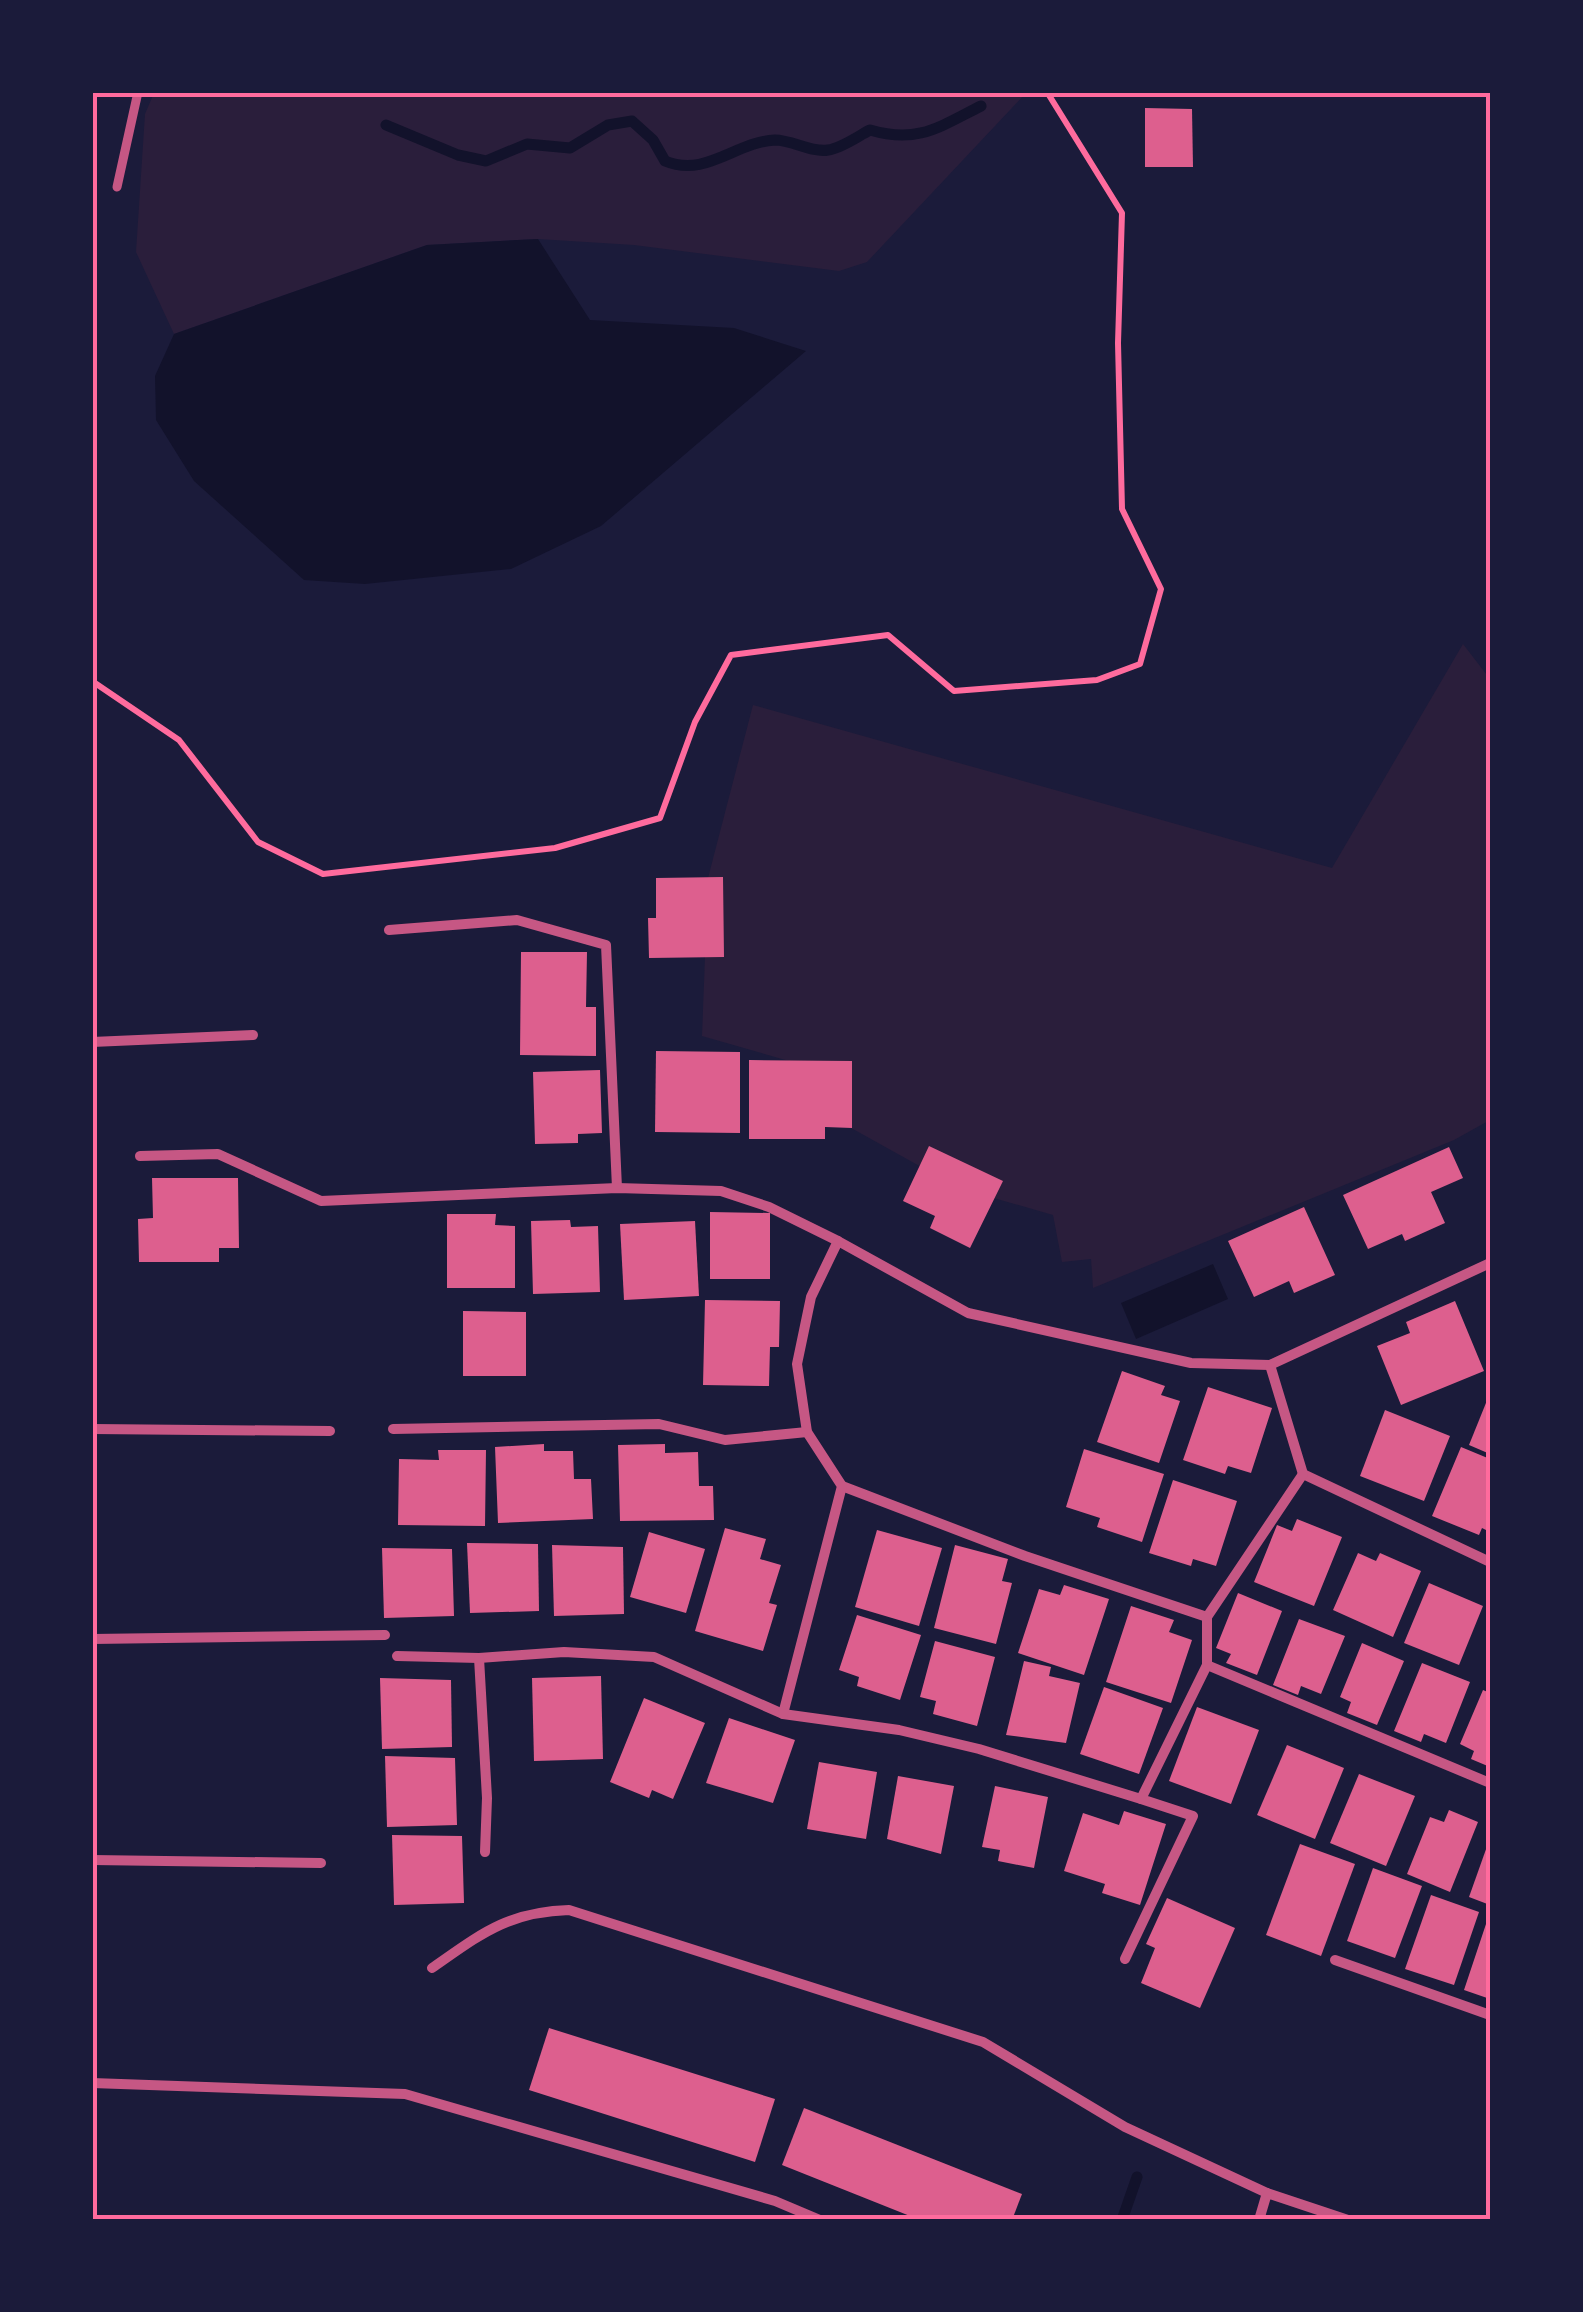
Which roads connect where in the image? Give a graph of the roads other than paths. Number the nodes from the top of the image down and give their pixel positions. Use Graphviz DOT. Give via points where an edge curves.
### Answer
graph roads {
  1 [pos="138,92"];
  2 [pos="117,188"];
  3 [pos="388,930"];
  4 [pos="252,1035"];
  5 [pos="92,1042"];
  6 [pos="140,1156"];
  7 [pos="617,1188"];
  8 [pos="838,1241"];
  9 [pos="1490,1263"];
  10 [pos="1270,1365"];
  11 [pos="393,1429"];
  12 [pos="92,1430"];
  13 [pos="330,1431"];
  14 [pos="807,1432"];
  15 [pos="1303,1474"];
  16 [pos="842,1486"];
  17 [pos="1490,1562"];
  18 [pos="1207,1616"];
  19 [pos="386,1635"];
  20 [pos="92,1639"];
  21 [pos="397,1656"];
  22 [pos="479,1658"];
  23 [pos="1208,1666"];
  24 [pos="783,1714"];
  25 [pos="1490,1783"];
  26 [pos="1142,1799"];
  27 [pos="484,1852"];
  28 [pos="92,1860"];
  29 [pos="321,1864"];
  30 [pos="1124,1959"];
  31 [pos="1335,1960"];
  32 [pos="432,1968"];
  33 [pos="1490,2015"];
  34 [pos="92,2083"];
  35 [pos="1268,2193"];
  36 [pos="820,2220"];
  37 [pos="1259,2220"];
  38 [pos="1348,2220"];
  1 -- 2 [label="street"];
  3 -- 7 [label="street" via="517,920 606,945"];
  4 -- 5 [label="street"];
  6 -- 7 [label="street" via="218,1154 321,1200"];
  7 -- 8 [label="street" via="721,1192"];
  8 -- 10 [label="street" via="968,1314 1191,1363"];
  8 -- 14 [label="street" via="811,1296 797,1364"];
  9 -- 10 [label="street"];
  10 -- 15 [label="street"];
  11 -- 14 [label="street" via="659,1424 725,1440"];
  12 -- 13 [label="street"];
  14 -- 16 [label="street"];
  15 -- 17 [label="street"];
  15 -- 18 [label="street"];
  16 -- 18 [label="street"];
  16 -- 24 [label="street"];
  18 -- 23 [label="street"];
  19 -- 20 [label="street"];
  21 -- 22 [label="street"];
  22 -- 24 [label="street" via="564,1652 654,1657"];
  22 -- 27 [label="street"];
  23 -- 25 [label="street"];
  23 -- 26 [label="street"];
  24 -- 26 [label="street" via="900,1730"];
  26 -- 30 [label="street" via="1192,1816"];
  28 -- 29 [label="street"];
  31 -- 33 [label="street"];
  32 -- 35 [label="street" via="498,1922 569,1910 983,2042 1125,2127"];
  34 -- 36 [label="street" via="405,2094 775,2201"];
  35 -- 37 [label="street"];
  35 -- 38 [label="street"];
}
